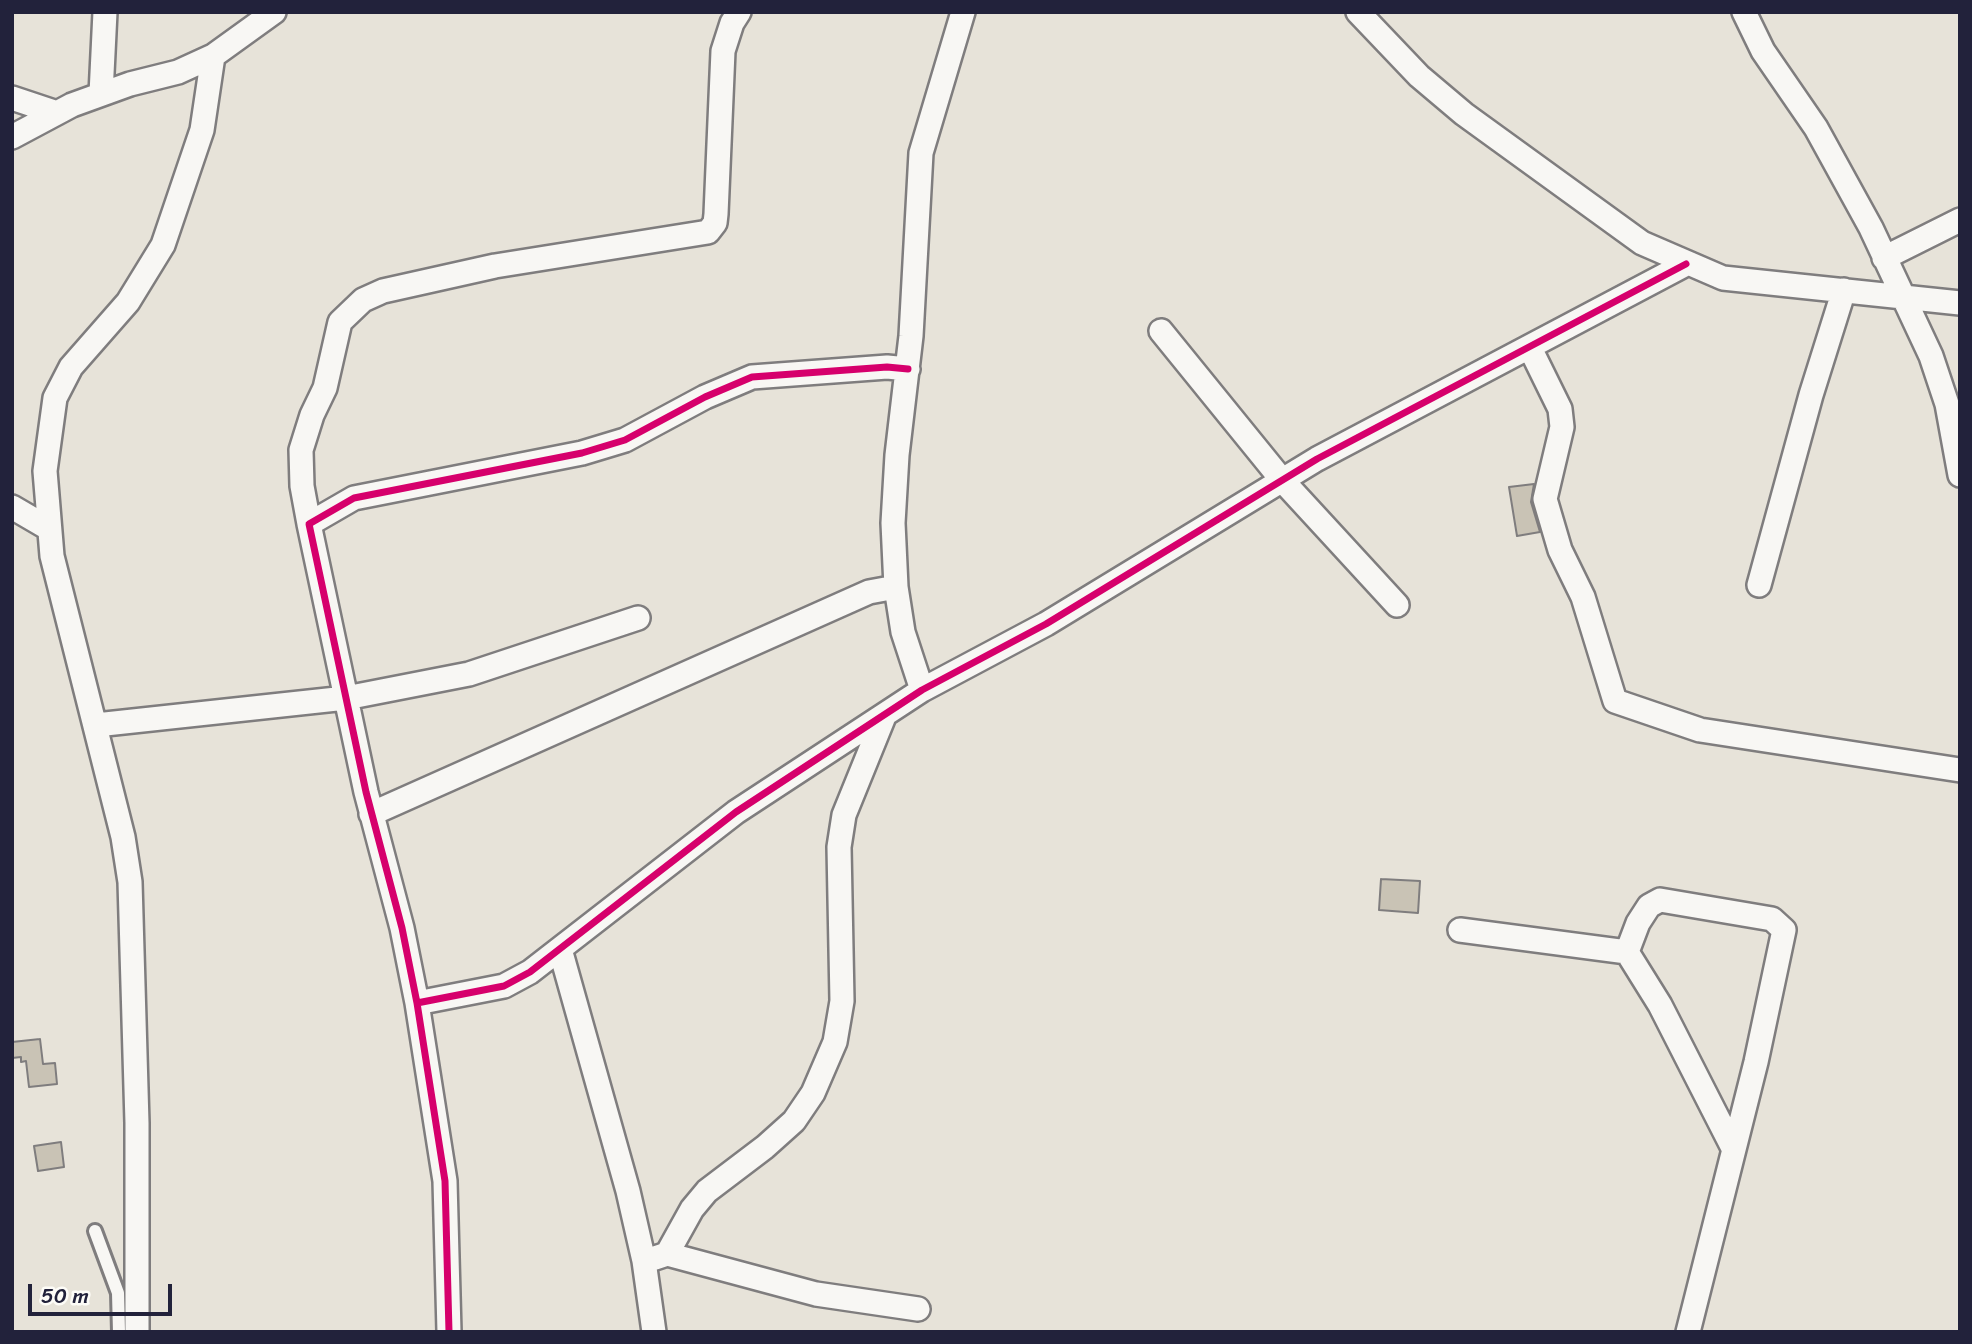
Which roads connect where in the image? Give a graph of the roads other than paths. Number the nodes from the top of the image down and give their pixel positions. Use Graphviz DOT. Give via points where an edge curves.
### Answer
graph roads {
  1 [pos="105,12"];
  2 [pos="274,12"];
  3 [pos="739,12"];
  4 [pos="963,12"];
  5 [pos="1744,12"];
  6 [pos="1361,13"];
  7 [pos="213,56"];
  8 [pos="101,94"];
  9 [pos="12,99"];
  10 [pos="57,113"];
  11 [pos="12,137"];
  12 [pos="1960,220"];
  13 [pos="1884,258"];
  14 [pos="1686,264"];
  15 [pos="1844,290"];
  16 [pos="1902,298"];
  17 [pos="1960,303"];
  18 [pos="1161,331"];
  19 [pos="1530,348"];
  20 [pos="908,369"];
  21 [pos="1960,475"];
  22 [pos="1282,480"];
  23 [pos="12,507"];
  24 [pos="309,523"];
  25 [pos="48,528"];
  26 [pos="1759,585"];
  27 [pos="896,587"];
  28 [pos="1397,605"];
  29 [pos="638,618"];
  30 [pos="922,690"];
  31 [pos="346,698"];
  32 [pos="883,719"];
  33 [pos="96,725"];
  34 [pos="1960,770"];
  35 [pos="371,814"];
  36 [pos="1460,930"];
  37 [pos="560,949"];
  38 [pos="1627,952"];
  39 [pos="417,1003"];
  40 [pos="1733,1149"];
  41 [pos="95,1231"];
  42 [pos="667,1254"];
  43 [pos="644,1261"];
  44 [pos="918,1309"];
  45 [pos="119,1332"];
  46 [pos="137,1332"];
  47 [pos="449,1332"];
  48 [pos="654,1332"];
  49 [pos="1688,1332"];
  1 -- 8 [label="street"];
  2 -- 7 [label="street"];
  3 -- 24 [label="street" via="723,51 716,214 708,232 495,266 383,291 363,300 340,322 331,368 301,450"];
  4 -- 20 [label="street" via="921,153"];
  5 -- 13 [label="street" via="1763,51 1816,128"];
  6 -- 14 [label="street" via="1419,76 1464,114 1642,243"];
  7 -- 8 [label="street" via="178,72"];
  7 -- 25 [label="street" via="202,130 163,245 128,302 71,367 55,398 45,471"];
  8 -- 10 [label="street"];
  9 -- 10 [label="street"];
  10 -- 11 [label="street"];
  12 -- 13 [label="street"];
  13 -- 16 [label="street"];
  14 -- 15 [label="street" via="1723,278"];
  14 -- 19 [label="street"];
  15 -- 16 [label="street"];
  15 -- 26 [label="street"];
  16 -- 17 [label="street"];
  16 -- 21 [label="street" via="1931,356 1947,404"];
  18 -- 22 [label="street"];
  19 -- 22 [label="street"];
  19 -- 34 [label="street" via="1560,409 1562,427 1545,499 1615,701 1700,730"];
  20 -- 24 [label="street" via="887,366 752,377 625,440 582,453 354,498"];
  20 -- 27 [label="street" via="893,523"];
  22 -- 28 [label="street"];
  22 -- 30 [label="street" via="1046,624"];
  23 -- 25 [label="street"];
  24 -- 31 [label="street"];
  25 -- 33 [label="street"];
  27 -- 30 [label="street" via="903,632"];
  27 -- 35 [label="street" via="869,592"];
  29 -- 31 [label="street" via="469,674"];
  30 -- 32 [label="street"];
  31 -- 33 [label="street"];
  31 -- 35 [label="street"];
  32 -- 37 [label="street" via="736,813"];
  32 -- 42 [label="street" via="844,815 839,847 842,1001 835,1042 813,1093 794,1121 706,1191"];
  33 -- 46 [label="street" via="130,882"];
  35 -- 39 [label="street"];
  36 -- 38 [label="street"];
  37 -- 39 [label="street" via="505,986"];
  37 -- 43 [label="street" via="604,1097"];
  38 -- 40 [label="street" via="1660,1005"];
  38 -- 40 [label="street" via="1638,923 1649,906 1660,900 1772,919 1784,930"];
  39 -- 47 [label="street" via="445,1181"];
  40 -- 49 [label="street"];
  41 -- 45 [label="lane" via="118,1293"];
  42 -- 43 [label="street"];
  42 -- 44 [label="street" via="816,1294"];
  43 -- 48 [label="street"];
}
